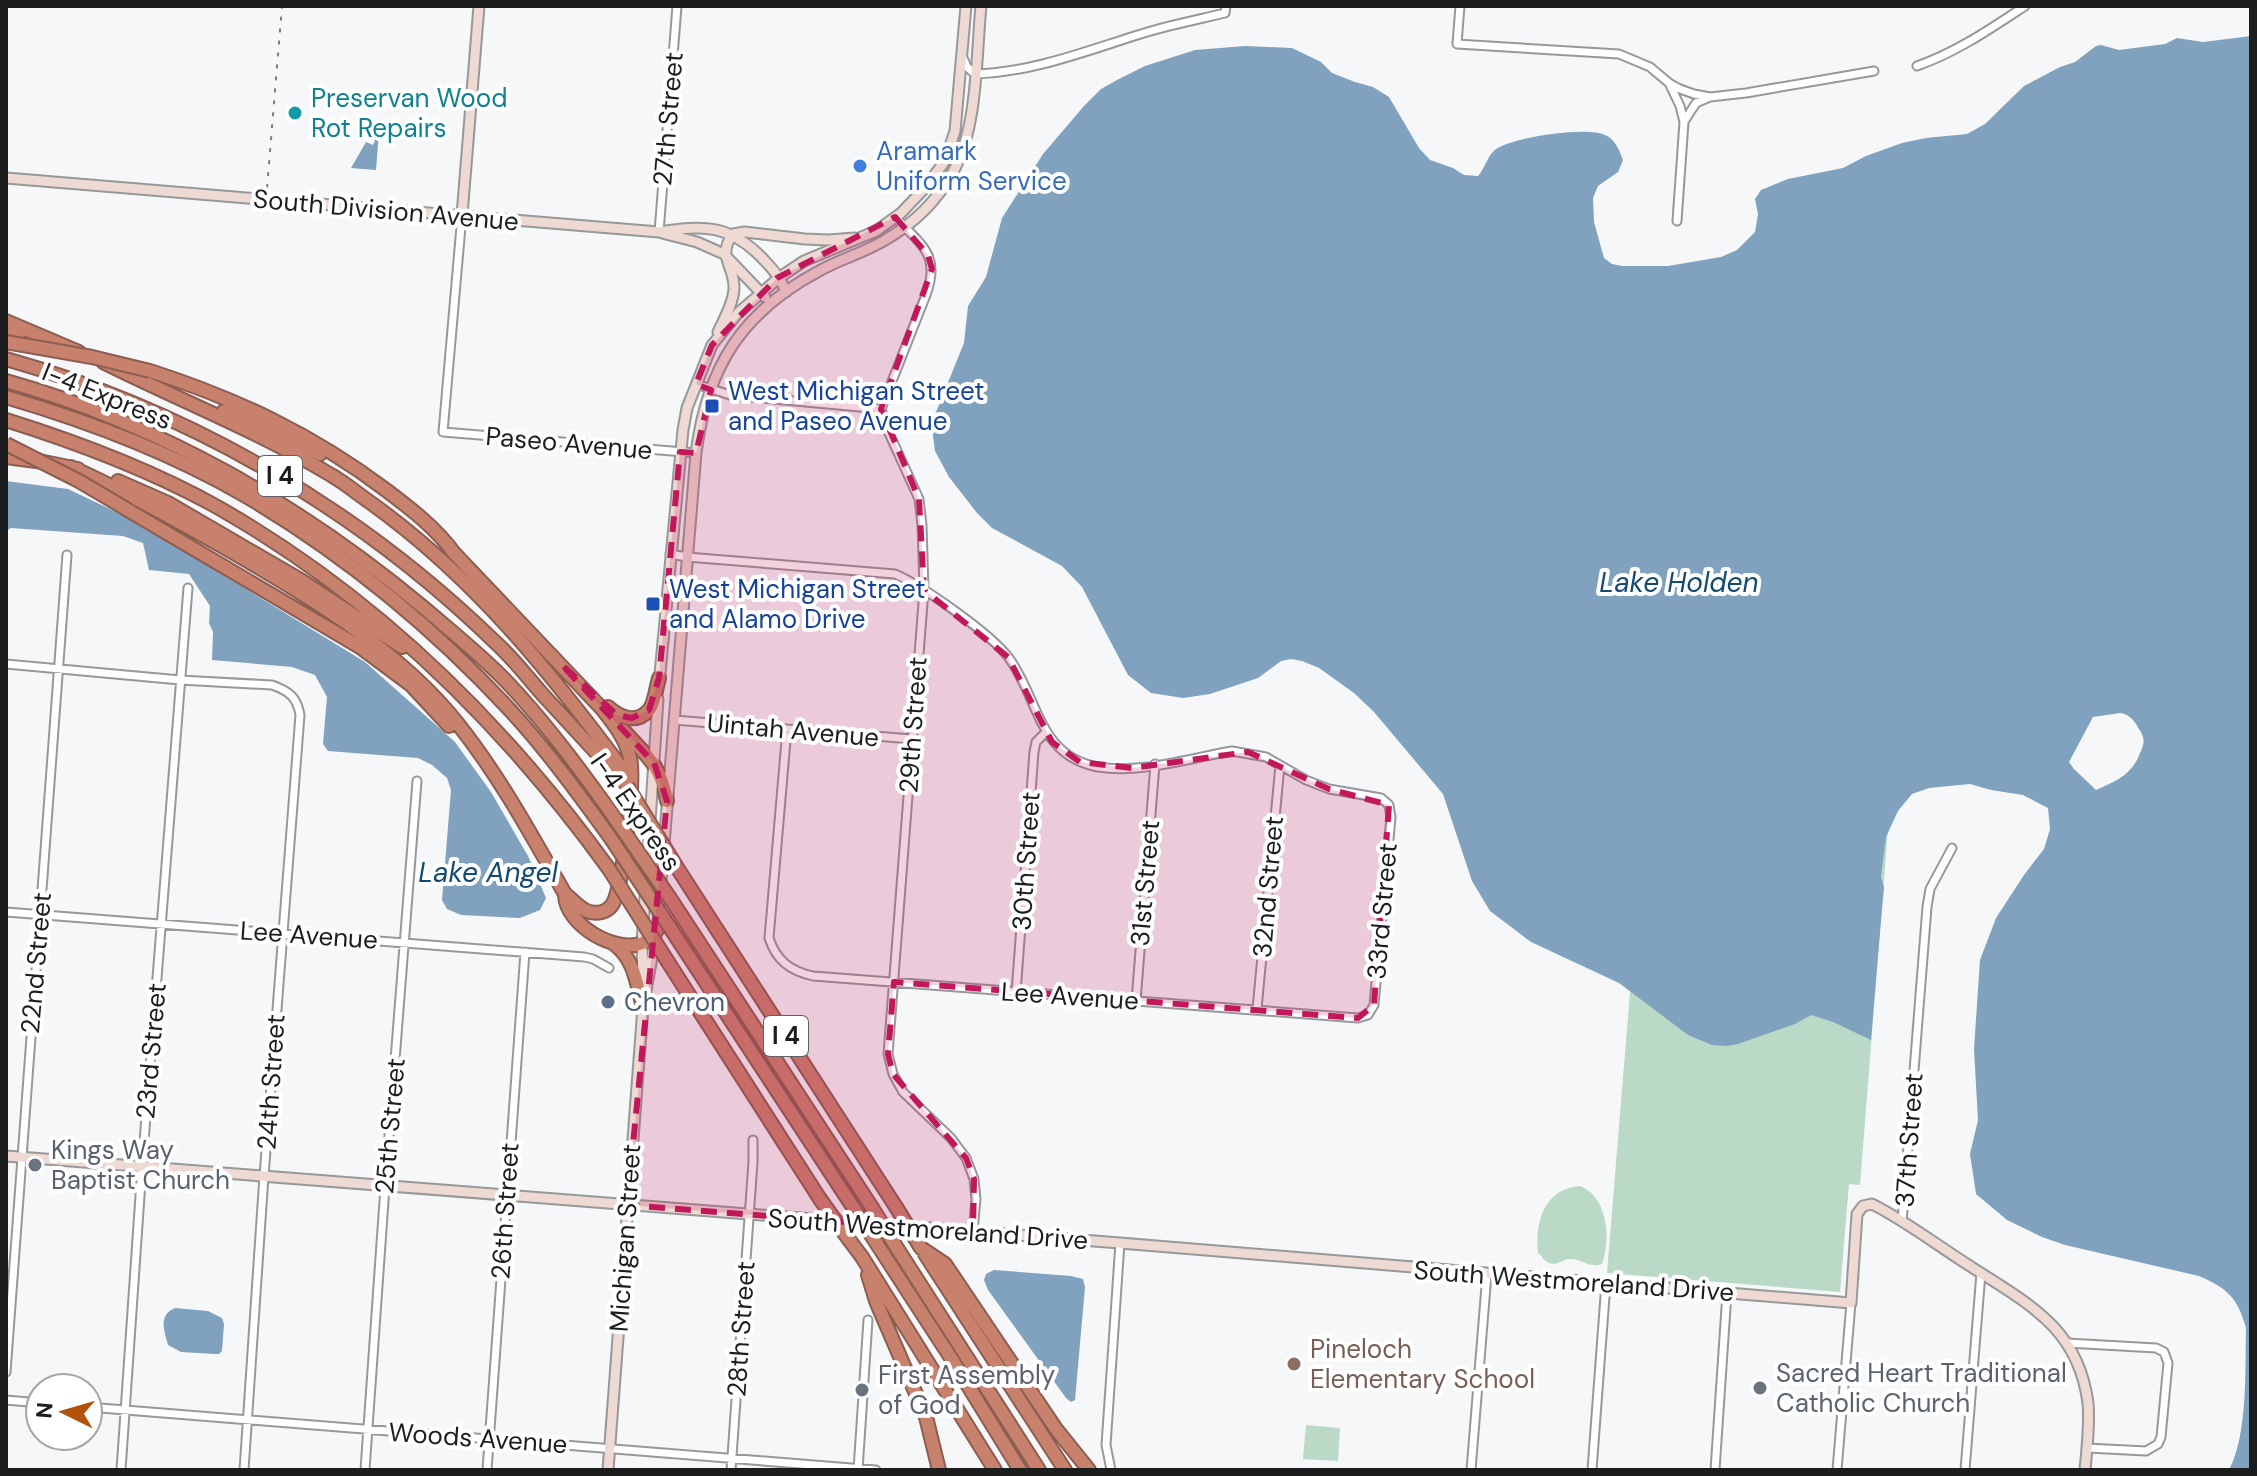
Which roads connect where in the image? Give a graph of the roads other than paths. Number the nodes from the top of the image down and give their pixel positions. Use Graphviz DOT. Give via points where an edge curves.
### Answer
graph roads {
  1 [pos="479,6"];
  2 [pos="677,6"];
  3 [pos="966,6"];
  4 [pos="981,6"];
  5 [pos="1460,6"];
  6 [pos="2025,6"];
  7 [pos="1225,10"];
  8 [pos="961,56"];
  9 [pos="1917,66"];
  10 [pos="1874,71"];
  11 [pos="975,74"];
  12 [pos="1669,83"];
  13 [pos="1710,97"];
  14 [pos="1684,122"];
  15 [pos="6,178"];
  16 [pos="462,215"];
  17 [pos="895,217"];
  18 [pos="1677,221"];
  19 [pos="904,228"];
  20 [pos="659,232"];
  21 [pos="733,234"];
  22 [pos="863,237"];
  23 [pos="724,254"];
  24 [pos="780,277"];
  25 [pos="761,292"];
  26 [pos="786,292"];
  27 [pos="771,304"];
  28 [pos="6,321"];
  29 [pos="6,328"];
  30 [pos="12,334"];
  31 [pos="6,342"];
  32 [pos="712,345"];
  33 [pos="6,359"];
  34 [pos="139,380"];
  35 [pos="6,381"];
  36 [pos="696,384"];
  37 [pos="711,390"];
  38 [pos="6,397"];
  39 [pos="184,399"];
  40 [pos="881,409"];
  41 [pos="6,420"];
  42 [pos="6,444"];
  43 [pos="680,452"];
  44 [pos="696,453"];
  45 [pos="10,457"];
  46 [pos="71,467"];
  47 [pos="454,553"];
  48 [pos="670,554"];
  49 [pos="67,555"];
  50 [pos="687,557"];
  51 [pos="188,588"];
  52 [pos="924,590"];
  53 [pos="421,655"];
  54 [pos="6,664"];
  55 [pos="561,664"];
  56 [pos="59,669"];
  57 [pos="659,678"];
  58 [pos="180,680"];
  59 [pos="603,710"];
  60 [pos="674,720"];
  61 [pos="787,729"];
  62 [pos="1046,732"];
  63 [pos="912,739"];
  64 [pos="654,763"];
  65 [pos="1155,764"];
  66 [pos="1280,765"];
  67 [pos="489,769"];
  68 [pos="417,781"];
  69 [pos="627,786"];
  70 [pos="667,801"];
  71 [pos="1952,848"];
  72 [pos="565,894"];
  73 [pos="6,912"];
  74 [pos="40,915"];
  75 [pos="162,923"];
  76 [pos="663,928"];
  77 [pos="282,933"];
  78 [pos="405,942"];
  79 [pos="611,942"];
  80 [pos="642,943"];
  81 [pos="525,952"];
  82 [pos="609,968"];
  83 [pos="894,982"];
  84 [pos="1016,993"];
  85 [pos="1136,1001"];
  86 [pos="643,1007"];
  87 [pos="1257,1009"];
  88 [pos="1358,1018"];
  89 [pos="753,1140"];
  90 [pos="6,1156"];
  91 [pos="21,1157"];
  92 [pos="142,1167"];
  93 [pos="264,1176"];
  94 [pos="385,1187"];
  95 [pos="506,1195"];
  96 [pos="627,1205"];
  97 [pos="749,1215"];
  98 [pos="1902,1222"];
  99 [pos="973,1232"];
  100 [pos="1120,1243"];
  101 [pos="921,1248"];
  102 [pos="862,1257"];
  103 [pos="1981,1273"];
  104 [pos="1487,1274"];
  105 [pos="9,1281"];
  106 [pos="1606,1283"];
  107 [pos="1727,1293"];
  108 [pos="1851,1303"];
  109 [pos="868,1320"];
  110 [pos="2067,1343"];
  111 [pos="6,1372"];
  112 [pos="104,1408"];
  113 [pos="125,1410"];
  114 [pos="247,1420"];
  115 [pos="368,1430"];
  116 [pos="489,1438"];
  117 [pos="610,1448"];
  118 [pos="2087,1448"];
  119 [pos="732,1457"];
  120 [pos="858,1469"];
  121 [pos="869,1469"];
  122 [pos="121,1470"];
  123 [pos="244,1470"];
  124 [pos="365,1470"];
  125 [pos="487,1470"];
  126 [pos="608,1470"];
  127 [pos="731,1470"];
  128 [pos="876,1470"];
  129 [pos="939,1470"];
  130 [pos="995,1470"];
  131 [pos="1020,1470"];
  132 [pos="1039,1470"];
  133 [pos="1065,1470"];
  134 [pos="1089,1470"];
  135 [pos="1111,1470"];
  136 [pos="1471,1470"];
  137 [pos="1592,1470"];
  138 [pos="1715,1470"];
  139 [pos="1837,1470"];
  140 [pos="1965,1470"];
  141 [pos="2085,1470"];
  1 -- 16 [label="street"];
  2 -- 20 [label="street, 27th Street"];
  3 -- 8 [label="street, Michigan Street"];
  4 -- 11 [label="street, Michigan Street"];
  5 -- 12 [label="street" via="1457,44 1619,54 1650,67"];
  6 -- 9 [label="street" via="1971,42"];
  7 -- 11 [label="street" via="1058,61"];
  8 -- 11 [label="street"];
  8 -- 17 [label="street, Michigan Street" via="955,131 945,161"];
  10 -- 13 [label="street"];
  11 -- 19 [label="street, Michigan Street" via="965,143 953,171 936,197"];
  12 -- 13 [label="street"];
  12 -- 14 [label="street"];
  13 -- 14 [label="street" via="1696,103"];
  14 -- 18 [label="street"];
  15 -- 16 [label="street, South Division Avenue"];
  16 -- 20 [label="street, South Division Avenue"];
  16 -- 43 [label="street, Paseo Avenue" via="443,432"];
  17 -- 19 [label="street"];
  17 -- 22 [label="street, Michigan Street"];
  19 -- 26 [label="street, Michigan Street"];
  19 -- 40 [label="street" via="928,255 931,281"];
  20 -- 21 [label="street, South Division Avenue" via="679,228"];
  20 -- 23 [label="street, South Division Avenue"];
  21 -- 22 [label="street, South Division Avenue"];
  21 -- 23 [label="street"];
  21 -- 24 [label="street"];
  22 -- 24 [label="street, Michigan Street"];
  23 -- 25 [label="street, South Division Avenue"];
  23 -- 32 [label="street" via="734,288"];
  24 -- 25 [label="street, Michigan Street"];
  24 -- 26 [label="street"];
  25 -- 27 [label="street, South Division Avenue"];
  25 -- 32 [label="street, Michigan Street"];
  26 -- 27 [label="street, Michigan Street"];
  27 -- 37 [label="street, Michigan Street" via="727,352"];
  28 -- 34 [label="highway"];
  29 -- 30 [label="highway"];
  30 -- 34 [label="highway"];
  31 -- 47 [label="highway, bridge" via="150,371 228,398 309,438 357,469 403,502"];
  32 -- 36 [label="street, Michigan Street"];
  33 -- 69 [label="highway, I 4" via="114,395 198,433 348,519 426,579 497,644"];
  34 -- 39 [label="highway"];
  35 -- 132 [label="highway, I-4 Express, bridge" via="110,417 250,484 383,574 505,681 564,747 670,898"];
  36 -- 37 [label="street"];
  36 -- 43 [label="street, Michigan Street"];
  37 -- 40 [label="street"];
  37 -- 44 [label="street, Michigan Street"];
  38 -- 76 [label="highway, I-4 Express, bridge" via="168,457 245,496 344,560 436,636 510,710 610,837"];
  39 -- 47 [label="highway" via="255,422 308,448 390,500"];
  39 -- 69 [label="highway" via="333,476 446,564 531,652 624,771"];
  40 -- 52 [label="street, 29th Street" via="919,499"];
  41 -- 53 [label="highway, I 4" via="107,456 218,507 330,581"];
  42 -- 67 [label="highway, bridge" via="79,481 360,647 411,685"];
  43 -- 44 [label="street, Paseo Avenue"];
  43 -- 48 [label="street, Michigan Street"];
  44 -- 50 [label="street, Michigan Street"];
  45 -- 46 [label="highway"];
  46 -- 53 [label="highway" via="110,477 168,503"];
  46 -- 67 [label="highway" via="168,516 333,614 432,695"];
  47 -- 55 [label="highway"];
  48 -- 50 [label="street"];
  48 -- 57 [label="street, Michigan Street"];
  49 -- 56 [label="street, 22nd Street"];
  50 -- 52 [label="street" via="895,574"];
  50 -- 60 [label="street, Michigan Street"];
  51 -- 58 [label="street, 23rd Street"];
  52 -- 62 [label="street" via="1008,657"];
  52 -- 63 [label="street, 29th Street"];
  53 -- 102 [label="highway, I 4, bridge" via="479,711 568,813"];
  54 -- 56 [label="street"];
  55 -- 57 [label="highway" via="624,718 649,710"];
  55 -- 59 [label="highway"];
  56 -- 58 [label="street"];
  56 -- 74 [label="street, 22nd Street"];
  57 -- 64 [label="street, Michigan Street"];
  58 -- 75 [label="street, 23rd Street"];
  58 -- 77 [label="street, 24th Street" via="272,685 298,703"];
  59 -- 64 [label="highway"];
  59 -- 72 [label="highway" via="621,734 632,770 616,894 611,907 589,912"];
  60 -- 61 [label="street, Uintah Avenue"];
  60 -- 70 [label="street, Michigan Street"];
  61 -- 63 [label="street, Uintah Avenue"];
  61 -- 83 [label="street, Lee Avenue" via="769,938 773,950 799,973"];
  62 -- 65 [label="street" via="1080,762 1124,769"];
  62 -- 84 [label="street, 30th Street" via="1034,752"];
  63 -- 83 [label="street, 29th Street"];
  64 -- 70 [label="highway"];
  64 -- 80 [label="street, Michigan Street"];
  65 -- 66 [label="street" via="1232,751"];
  65 -- 85 [label="street, 31st Street"];
  66 -- 87 [label="street, 32nd Street"];
  66 -- 88 [label="street, 33rd Street" via="1329,789 1381,798 1389,805 1374,1005"];
  67 -- 72 [label="highway"];
  68 -- 78 [label="street, 25th Street"];
  69 -- 101 [label="highway, I 4, bridge"];
  70 -- 76 [label="street, Michigan Street"];
  71 -- 98 [label="street, 37th Street" via="1930,889 1927,907"];
  72 -- 79 [label="highway" via="579,924"];
  73 -- 74 [label="street, Lee Avenue"];
  74 -- 75 [label="street, Lee Avenue"];
  74 -- 91 [label="street, 22nd Street"];
  75 -- 77 [label="street, Lee Avenue"];
  75 -- 92 [label="street, 23rd Street"];
  76 -- 80 [label="highway"];
  76 -- 86 [label="street, Michigan Street"];
  76 -- 131 [label="highway, I-4 Express, bridge" via="851,1204"];
  77 -- 78 [label="street, Lee Avenue"];
  77 -- 93 [label="street, 24th Street"];
  78 -- 81 [label="street, Lee Avenue"];
  78 -- 94 [label="street, 25th Street"];
  79 -- 80 [label="highway"];
  79 -- 86 [label="highway" via="625,952"];
  80 -- 86 [label="street, Michigan Street"];
  81 -- 82 [label="street, Lee Avenue" via="588,958"];
  81 -- 95 [label="street, 26th Street"];
  83 -- 84 [label="street, Lee Avenue"];
  83 -- 99 [label="street, 29th Street" via="888,1054 893,1074 903,1092 966,1158 976,1199"];
  84 -- 85 [label="street, Lee Avenue"];
  85 -- 87 [label="street, Lee Avenue"];
  86 -- 96 [label="street, Michigan Street"];
  87 -- 88 [label="street, Lee Avenue"];
  89 -- 97 [label="street, 28th Street"];
  90 -- 91 [label="street, South Westmoreland Drive"];
  91 -- 92 [label="street, South Westmoreland Drive"];
  91 -- 105 [label="street, 22nd Street"];
  92 -- 93 [label="street, South Westmoreland Drive"];
  92 -- 113 [label="street, 23rd Street"];
  93 -- 94 [label="street, South Westmoreland Drive"];
  93 -- 114 [label="street, 24th Street"];
  94 -- 95 [label="street, South Westmoreland Drive"];
  94 -- 115 [label="street, 25th Street"];
  95 -- 96 [label="street, South Westmoreland Drive"];
  95 -- 116 [label="street, 26th Street"];
  96 -- 97 [label="street, South Westmoreland Drive"];
  96 -- 117 [label="street, Michigan Street"];
  97 -- 99 [label="street, South Westmoreland Drive"];
  97 -- 119 [label="street, 28th Street"];
  98 -- 103 [label="street"];
  98 -- 108 [label="street, 37th Street" via="1872,1204 1859,1209"];
  99 -- 100 [label="street, South Westmoreland Drive"];
  100 -- 104 [label="street, South Westmoreland Drive"];
  100 -- 135 [label="street" via="1106,1445"];
  101 -- 133 [label="highway, I 4"];
  101 -- 134 [label="highway" via="945,1264"];
  102 -- 129 [label="highway" via="926,1417"];
  102 -- 130 [label="highway, I 4"];
  103 -- 110 [label="street" via="2053,1323"];
  103 -- 140 [label="street"];
  104 -- 106 [label="street, South Westmoreland Drive"];
  104 -- 136 [label="street"];
  105 -- 111 [label="street, 22nd Street"];
  106 -- 107 [label="street, South Westmoreland Drive"];
  106 -- 137 [label="street"];
  107 -- 108 [label="street, South Westmoreland Drive"];
  107 -- 138 [label="street"];
  108 -- 139 [label="street, 37th Street"];
  109 -- 120 [label="street"];
  110 -- 118 [label="street" via="2086,1396"];
  110 -- 118 [label="street" via="2156,1348 2168,1363 2158,1444 2146,1451"];
  112 -- 113 [label="street, Woods Avenue"];
  113 -- 114 [label="street, Woods Avenue"];
  113 -- 122 [label="street, 23rd Street"];
  114 -- 115 [label="street, Woods Avenue"];
  114 -- 123 [label="street, 24th Street"];
  115 -- 116 [label="street, Woods Avenue"];
  115 -- 124 [label="street, 25th Street"];
  116 -- 117 [label="street, Woods Avenue"];
  116 -- 125 [label="street, 26th Street"];
  117 -- 119 [label="street, Woods Avenue"];
  117 -- 126 [label="street, Michigan Street"];
  118 -- 141 [label="street"];
  119 -- 120 [label="street, Woods Avenue"];
  119 -- 127 [label="street, 28th Street"];
  120 -- 121 [label="street, Woods Avenue"];
  121 -- 128 [label="street, Woods Avenue"];
}
